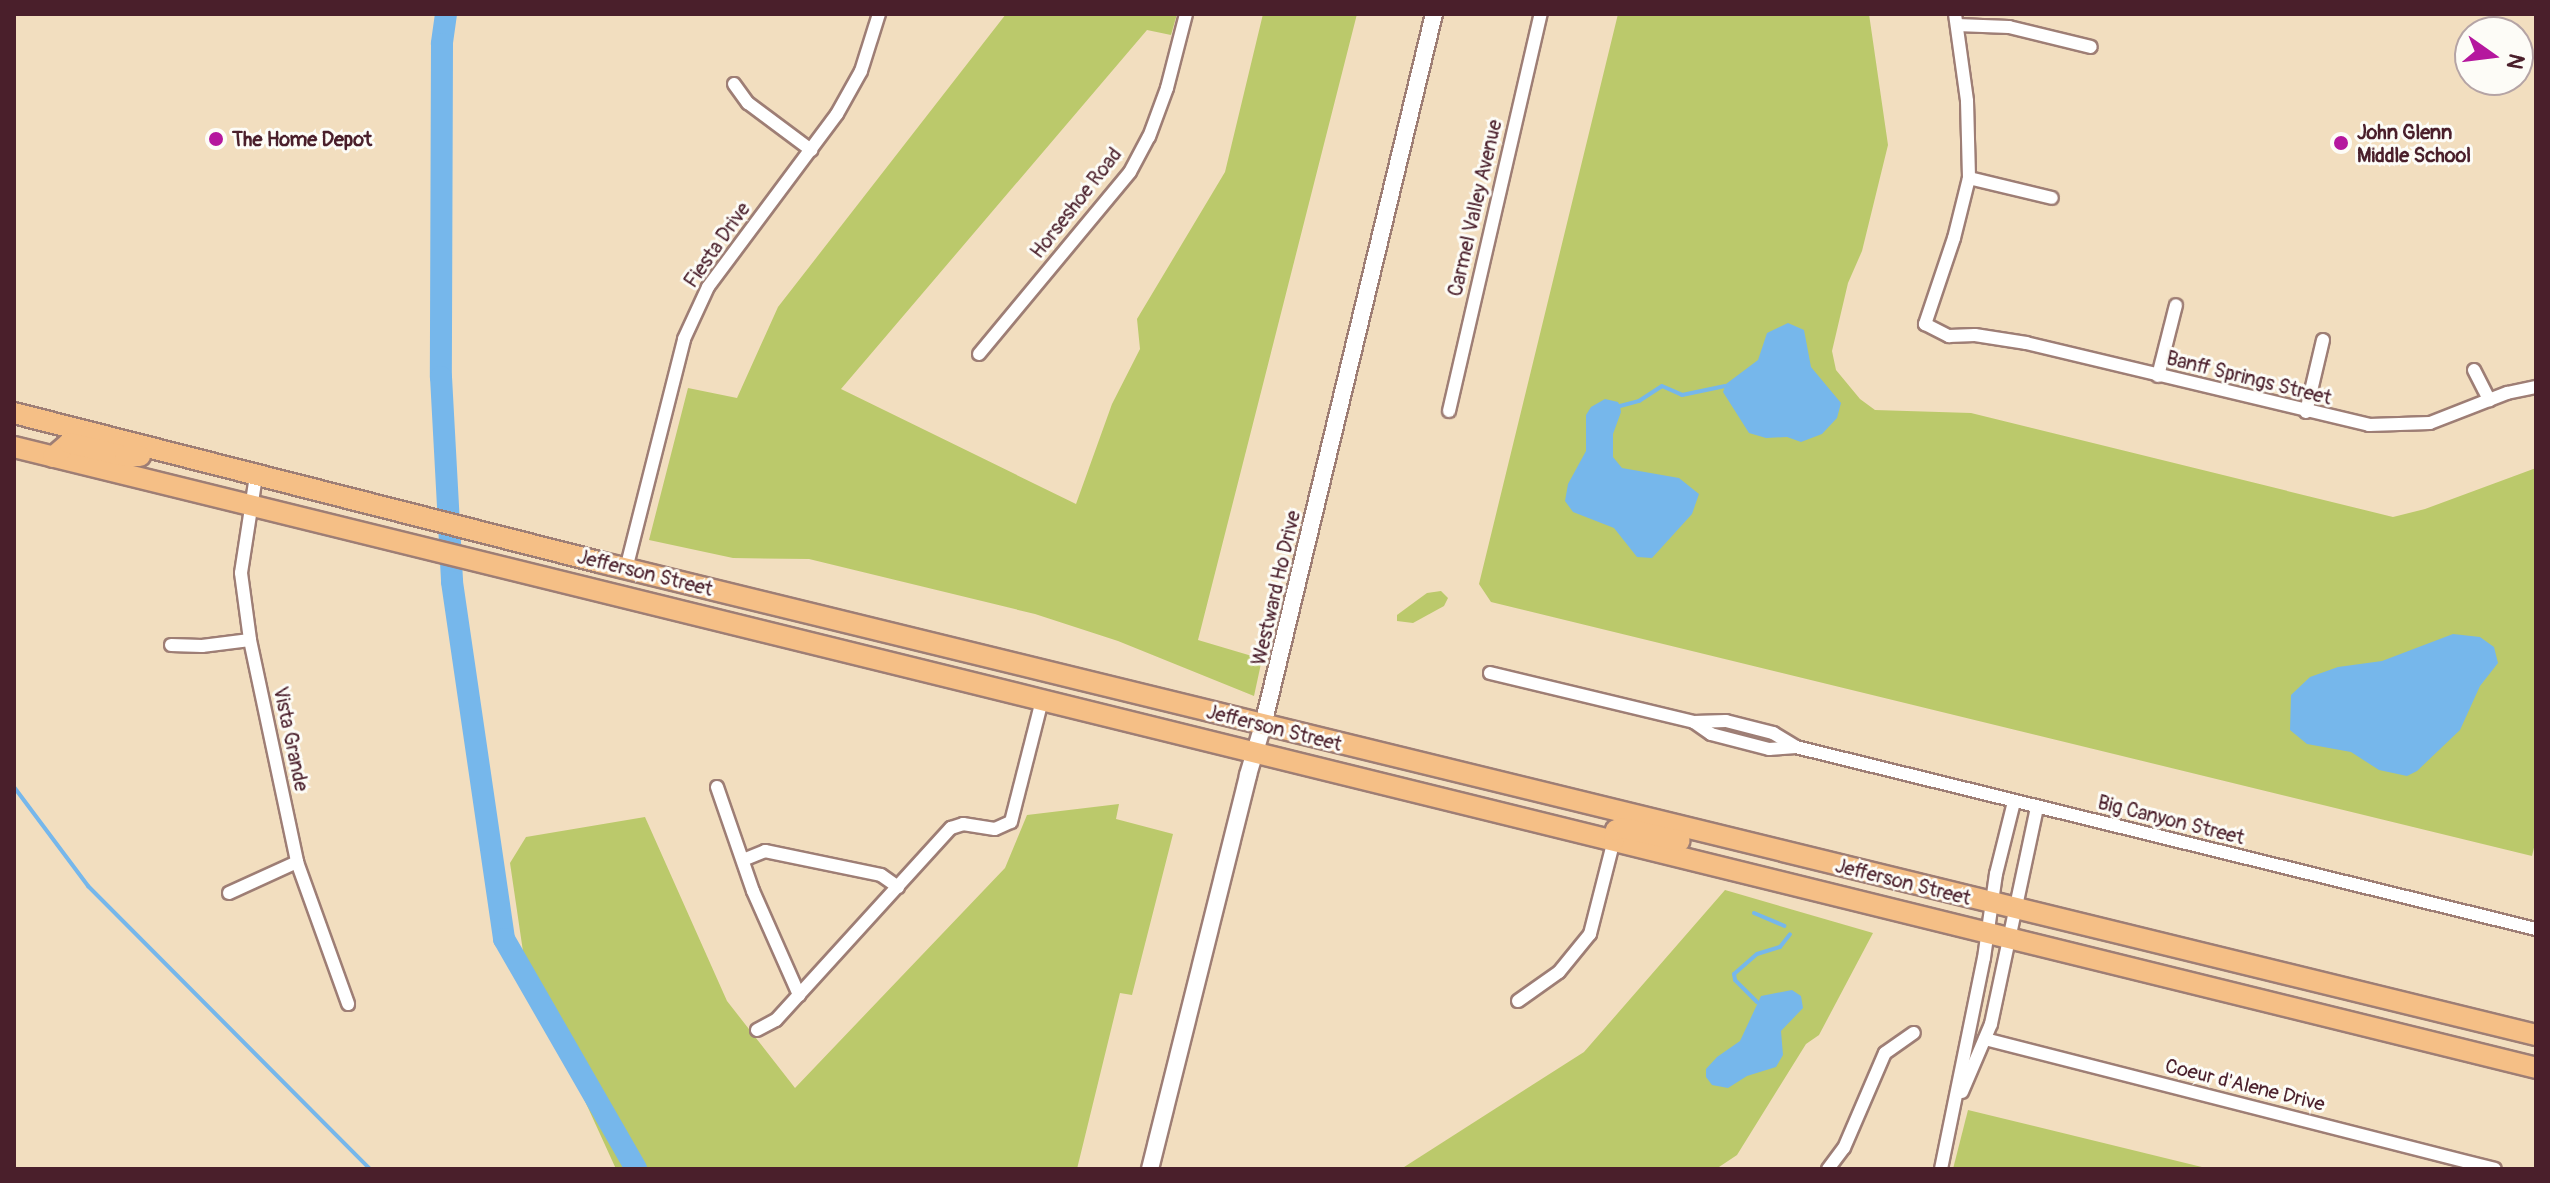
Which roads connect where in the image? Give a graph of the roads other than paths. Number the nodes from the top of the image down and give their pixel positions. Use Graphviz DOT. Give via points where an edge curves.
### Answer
graph roads {
  1 [pos="879,14"];
  2 [pos="1186,14"];
  3 [pos="1434,14"];
  4 [pos="1541,14"];
  5 [pos="1956,20"];
  6 [pos="2091,47"];
  7 [pos="734,84"];
  8 [pos="811,150"];
  9 [pos="1969,178"];
  10 [pos="2052,198"];
  11 [pos="2176,305"];
  12 [pos="2323,340"];
  13 [pos="979,354"];
  14 [pos="2474,370"];
  15 [pos="2158,376"];
  16 [pos="2536,387"];
  17 [pos="2489,400"];
  18 [pos="1449,411"];
  19 [pos="2306,412"];
  20 [pos="14,413"];
  21 [pos="14,447"];
  22 [pos="176,455"];
  23 [pos="53,457"];
  24 [pos="256,476"];
  25 [pos="251,504"];
  26 [pos="626,569"];
  27 [pos="250,640"];
  28 [pos="171,645"];
  29 [pos="1490,673"];
  30 [pos="1042,700"];
  31 [pos="1170,703"];
  32 [pos="1263,725"];
  33 [pos="1255,753"];
  34 [pos="717,787"];
  35 [pos="2014,802"];
  36 [pos="2037,807"];
  37 [pos="1614,840"];
  38 [pos="1771,850"];
  39 [pos="743,860"];
  40 [pos="297,862"];
  41 [pos="898,887"];
  42 [pos="229,893"];
  43 [pos="1992,904"];
  44 [pos="2015,909"];
  45 [pos="2536,929"];
  46 [pos="1988,932"];
  47 [pos="2010,937"];
  48 [pos="799,995"];
  49 [pos="1518,1001"];
  50 [pos="348,1004"];
  51 [pos="757,1030"];
  52 [pos="1914,1033"];
  53 [pos="2536,1035"];
  54 [pos="1985,1039"];
  55 [pos="2536,1068"];
  56 [pos="1954,1109"];
  57 [pos="1150,1169"];
  58 [pos="1828,1169"];
  59 [pos="1941,1169"];
  60 [pos="2495,1169"];
  1 -- 8 [label="street, Fiesta Drive" via="861,71"];
  2 -- 13 [label="street, Horseshoe Road" via="1167,88 1130,172"];
  3 -- 32 [label="street, Westward Ho Drive"];
  4 -- 18 [label="street, Carmel Valley Avenue"];
  5 -- 6 [label="street"];
  5 -- 9 [label="street" via="1967,101"];
  7 -- 8 [label="street" via="748,103"];
  8 -- 26 [label="street, Fiesta Drive" via="708,287 684,339"];
  9 -- 10 [label="street"];
  9 -- 15 [label="street, Banff Springs Street" via="1925,324 1949,336 2026,343"];
  11 -- 15 [label="street"];
  12 -- 19 [label="street"];
  14 -- 17 [label="street"];
  15 -- 19 [label="street, Banff Springs Street"];
  16 -- 17 [label="street, Banff Springs Street"];
  17 -- 19 [label="street, Banff Springs Street" via="2416,426 2369,425"];
  20 -- 22 [label="main road, Jefferson Street"];
  21 -- 23 [label="main road, Jefferson Street"];
  22 -- 23 [label="main road" via="125,456 69,443"];
  22 -- 24 [label="main road, Jefferson Street"];
  23 -- 25 [label="main road, Jefferson Street"];
  24 -- 25 [label="street, Vista Grande"];
  24 -- 26 [label="main road, Jefferson Street"];
  25 -- 27 [label="street, Vista Grande" via="241,573"];
  25 -- 30 [label="main road, Jefferson Street"];
  26 -- 31 [label="main road, Jefferson Street"];
  27 -- 28 [label="street"];
  27 -- 40 [label="street, Vista Grande"];
  29 -- 35 [label="street, Big Canyon Street" via="1694,722 1711,734 1769,749 1796,747"];
  30 -- 31 [label="main road" via="1052,688 1114,703"];
  30 -- 33 [label="main road, Jefferson Street"];
  30 -- 41 [label="street" via="1011,822 1000,828 951,828"];
  31 -- 32 [label="main road, Jefferson Street"];
  32 -- 33 [label="street, Westward Ho Drive"];
  32 -- 38 [label="main road, Jefferson Street"];
  33 -- 37 [label="main road, Jefferson Street"];
  33 -- 57 [label="street, Westward Ho Drive"];
  34 -- 39 [label="street"];
  35 -- 36 [label="street, Big Canyon Street"];
  35 -- 43 [label="street"];
  36 -- 44 [label="street"];
  36 -- 45 [label="street, Big Canyon Street"];
  37 -- 38 [label="main road" via="1616,830 1623,828 1692,844"];
  37 -- 46 [label="main road, Jefferson Street"];
  37 -- 49 [label="street" via="1590,934 1559,972"];
  38 -- 43 [label="main road, Jefferson Street"];
  39 -- 41 [label="street" via="765,851 881,875"];
  39 -- 48 [label="street"];
  40 -- 42 [label="street"];
  40 -- 50 [label="street, Vista Grande"];
  41 -- 48 [label="street"];
  43 -- 44 [label="main road, Jefferson Street"];
  43 -- 46 [label="street"];
  44 -- 47 [label="street"];
  44 -- 53 [label="main road, Jefferson Street"];
  46 -- 47 [label="main road, Jefferson Street"];
  46 -- 56 [label="street"];
  47 -- 54 [label="street"];
  47 -- 55 [label="main road, Jefferson Street"];
  48 -- 51 [label="street" via="770,1027"];
  52 -- 58 [label="street" via="1885,1053 1844,1148"];
  54 -- 56 [label="street"];
  54 -- 60 [label="street, Coeur d'Alene Drive"];
  56 -- 59 [label="street"];
}
